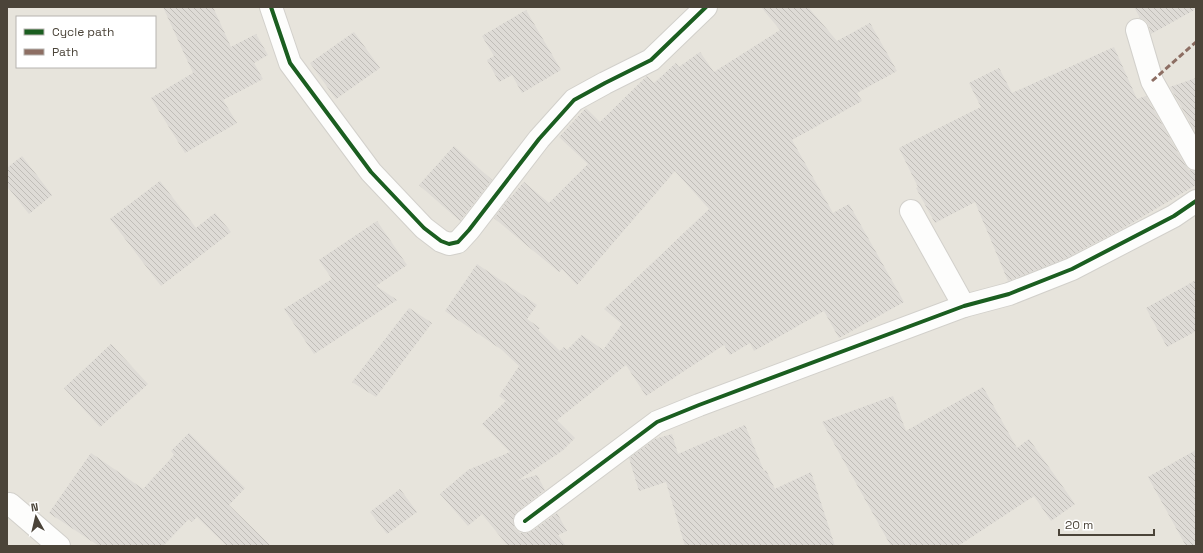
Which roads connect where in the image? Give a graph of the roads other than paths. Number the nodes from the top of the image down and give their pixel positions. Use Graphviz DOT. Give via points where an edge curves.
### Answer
graph roads {
  1 [pos="271,7"];
  2 [pos="706,7"];
  3 [pos="1137,30"];
  4 [pos="1196,159"];
  5 [pos="1196,201"];
  6 [pos="911,211"];
  7 [pos="964,306"];
  8 [pos="10,504"];
  9 [pos="525,521"];
  10 [pos="59,546"];
  1 -- 2 [label="street" via="290,63 371,172 424,228 449,244 458,242 469,230 539,139 574,100 651,60"];
  3 -- 4 [label="street" via="1152,81"];
  5 -- 7 [label="street" via="1174,216 1072,269 1009,294"];
  6 -- 7 [label="street"];
  7 -- 9 [label="street" via="657,422"];
  8 -- 10 [label="street"];
}
